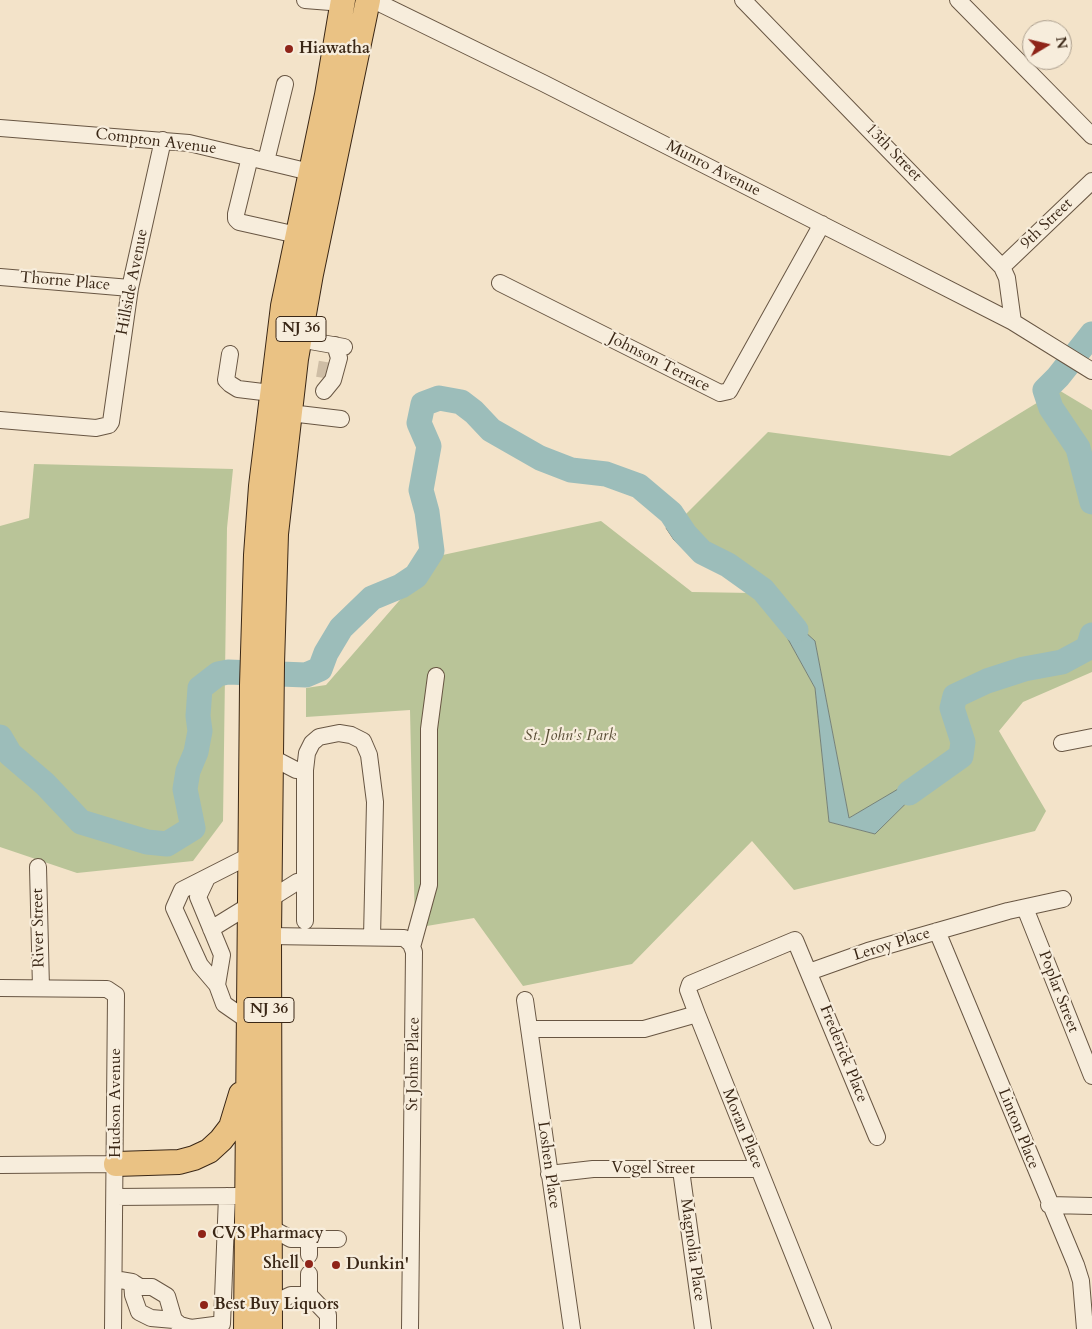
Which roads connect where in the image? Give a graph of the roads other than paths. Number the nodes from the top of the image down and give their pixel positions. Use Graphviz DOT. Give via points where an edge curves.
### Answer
graph roads {
  1 [pos="305,0"];
  2 [pos="368,0"];
  3 [pos="373,0"];
  4 [pos="743,0"];
  5 [pos="958,0"];
  6 [pos="343,2"];
  7 [pos="285,84"];
  8 [pos="0,128"];
  9 [pos="1092,136"];
  10 [pos="163,140"];
  11 [pos="250,157"];
  12 [pos="266,161"];
  13 [pos="310,172"];
  14 [pos="1092,180"];
  15 [pos="822,224"];
  16 [pos="297,235"];
  17 [pos="1002,267"];
  18 [pos="0,277"];
  19 [pos="500,283"];
  20 [pos="130,288"];
  21 [pos="1013,322"];
  22 [pos="299,340"];
  23 [pos="230,354"];
  24 [pos="1088,368"];
  25 [pos="271,393"];
  26 [pos="290,413"];
  27 [pos="320,416"];
  28 [pos="341,419"];
  29 [pos="0,420"];
  30 [pos="262,662"];
  31 [pos="436,676"];
  32 [pos="262,691"];
  33 [pos="1092,737"];
  34 [pos="1062,743"];
  35 [pos="271,757"];
  36 [pos="305,770"];
  37 [pos="251,855"];
  38 [pos="38,868"];
  39 [pos="207,878"];
  40 [pos="305,882"];
  41 [pos="1063,899"];
  42 [pos="260,902"];
  43 [pos="1025,908"];
  44 [pos="305,921"];
  45 [pos="211,928"];
  46 [pos="937,931"];
  47 [pos="270,936"];
  48 [pos="372,937"];
  49 [pos="412,947"];
  50 [pos="809,972"];
  51 [pos="217,985"];
  52 [pos="0,988"];
  53 [pos="41,988"];
  54 [pos="525,1000"];
  55 [pos="697,1014"];
  56 [pos="250,1022"];
  57 [pos="529,1030"];
  58 [pos="249,1066"];
  59 [pos="1092,1076"];
  60 [pos="877,1137"];
  61 [pos="116,1164"];
  62 [pos="0,1165"];
  63 [pos="758,1169"];
  64 [pos="681,1170"];
  65 [pos="549,1174"];
  66 [pos="237,1196"];
  67 [pos="115,1197"];
  68 [pos="1049,1205"];
  69 [pos="1092,1206"];
  70 [pos="271,1228"];
  71 [pos="338,1239"];
  72 [pos="309,1274"];
  73 [pos="114,1279"];
  74 [pos="132,1282"];
  75 [pos="235,1287"];
  76 [pos="309,1295"];
  77 [pos="270,1305"];
  78 [pos="174,1320"];
  79 [pos="191,1328"];
  80 [pos="113,1329"];
  81 [pos="246,1329"];
  82 [pos="270,1329"];
  83 [pos="328,1329"];
  84 [pos="410,1329"];
  85 [pos="572,1329"];
  86 [pos="703,1329"];
  87 [pos="823,1329"];
  88 [pos="1085,1329"];
  1 -- 6 [label="street"];
  2 -- 22 [label="highway, NJ 36"];
  3 -- 15 [label="street, Munro Avenue"];
  4 -- 17 [label="street, 13th Street"];
  5 -- 9 [label="street"];
  6 -- 13 [label="highway, NJ 36"];
  7 -- 12 [label="street"];
  8 -- 10 [label="street, Compton Avenue"];
  10 -- 11 [label="street, Compton Avenue"];
  10 -- 20 [label="street, Hillside Avenue"];
  11 -- 12 [label="street, Compton Avenue"];
  11 -- 16 [label="street" via="236,218 240,222"];
  12 -- 13 [label="street, Compton Avenue"];
  13 -- 16 [label="highway, NJ 36"];
  14 -- 17 [label="street, 9th Street"];
  15 -- 19 [label="street, Johnson Terrace" via="729,391 720,394"];
  15 -- 21 [label="street, Munro Avenue"];
  16 -- 25 [label="highway, NJ 36"];
  17 -- 21 [label="street, 13th Street" via="1007,278"];
  18 -- 20 [label="street, Thorne Place"];
  20 -- 29 [label="street, Hillside Avenue" via="109,426 96,428"];
  21 -- 24 [label="street, Munro Avenue"];
  22 -- 26 [label="highway, NJ 36"];
  22 -- 27 [label="street" via="336,349 339,358 333,380 324,384"];
  23 -- 25 [label="street" via="226,380 230,384 238,389"];
  25 -- 30 [label="highway, NJ 36" via="256,555"];
  26 -- 27 [label="street"];
  26 -- 30 [label="highway, NJ 36"];
  27 -- 28 [label="street"];
  30 -- 32 [label="highway, NJ 36"];
  31 -- 49 [label="street" via="429,729 429,885"];
  32 -- 35 [label="highway, NJ 36"];
  32 -- 37 [label="highway, NJ 36"];
  33 -- 34 [label="street"];
  35 -- 36 [label="street" via="296,770"];
  35 -- 42 [label="highway, NJ 36"];
  36 -- 40 [label="street"];
  36 -- 48 [label="street" via="312,743 329,734 351,735 363,741 369,755 375,802"];
  37 -- 39 [label="street"];
  37 -- 42 [label="highway, NJ 36"];
  38 -- 53 [label="street, River Street"];
  39 -- 45 [label="street" via="198,897"];
  39 -- 51 [label="street" via="182,890 174,908 200,965"];
  40 -- 42 [label="street" via="297,882"];
  40 -- 44 [label="street"];
  41 -- 43 [label="street, Leroy Place"];
  42 -- 45 [label="street"];
  42 -- 47 [label="highway, NJ 36"];
  42 -- 56 [label="highway, NJ 36"];
  43 -- 46 [label="street, Leroy Place"];
  43 -- 59 [label="street, Poplar Street"];
  45 -- 51 [label="street" via="222,955"];
  46 -- 50 [label="street, Leroy Place"];
  46 -- 68 [label="street, Linton Place"];
  47 -- 48 [label="street"];
  47 -- 70 [label="highway, NJ 36"];
  48 -- 49 [label="street" via="404,938"];
  49 -- 84 [label="street, St Johns Place" via="416,975"];
  50 -- 55 [label="street, Moran Place" via="795,940 690,984 688,990"];
  50 -- 60 [label="street, Frederick Place"];
  51 -- 56 [label="street" via="224,1004"];
  52 -- 53 [label="street, Hudson Avenue"];
  53 -- 61 [label="street, Hudson Avenue" via="107,989 116,995"];
  54 -- 57 [label="street, Loshen Place"];
  55 -- 57 [label="street" via="644,1030"];
  55 -- 63 [label="street, Moran Place"];
  56 -- 58 [label="highway, NJ 36"];
  57 -- 65 [label="street, Loshen Place"];
  58 -- 61 [label="highway" via="235,1117 226,1135 214,1147 179,1162"];
  58 -- 66 [label="highway, NJ 36"];
  61 -- 62 [label="street"];
  61 -- 67 [label="street, Hudson Avenue"];
  63 -- 64 [label="street, Vogel Street"];
  63 -- 87 [label="street, Moran Place"];
  64 -- 65 [label="street, Vogel Street" via="593,1169"];
  64 -- 86 [label="street, Magnolia Place"];
  65 -- 85 [label="street, Loshen Place"];
  66 -- 67 [label="street"];
  66 -- 75 [label="highway, NJ 36"];
  67 -- 73 [label="street, Hudson Avenue"];
  68 -- 69 [label="street"];
  68 -- 88 [label="street, Linton Place" via="1081,1281"];
  70 -- 71 [label="street" via="305,1245"];
  70 -- 77 [label="highway, NJ 36"];
  72 -- 76 [label="street"];
  73 -- 74 [label="street"];
  73 -- 80 [label="street, Hudson Avenue"];
  74 -- 78 [label="street" via="140,1287 152,1287 167,1296"];
  74 -- 78 [label="street" via="139,1312 151,1318"];
  75 -- 79 [label="street" via="222,1324"];
  75 -- 81 [label="highway, NJ 36"];
  76 -- 77 [label="street" via="291,1295"];
  76 -- 83 [label="street" via="328,1315"];
  77 -- 82 [label="highway, NJ 36"];
  78 -- 79 [label="street"];
}
